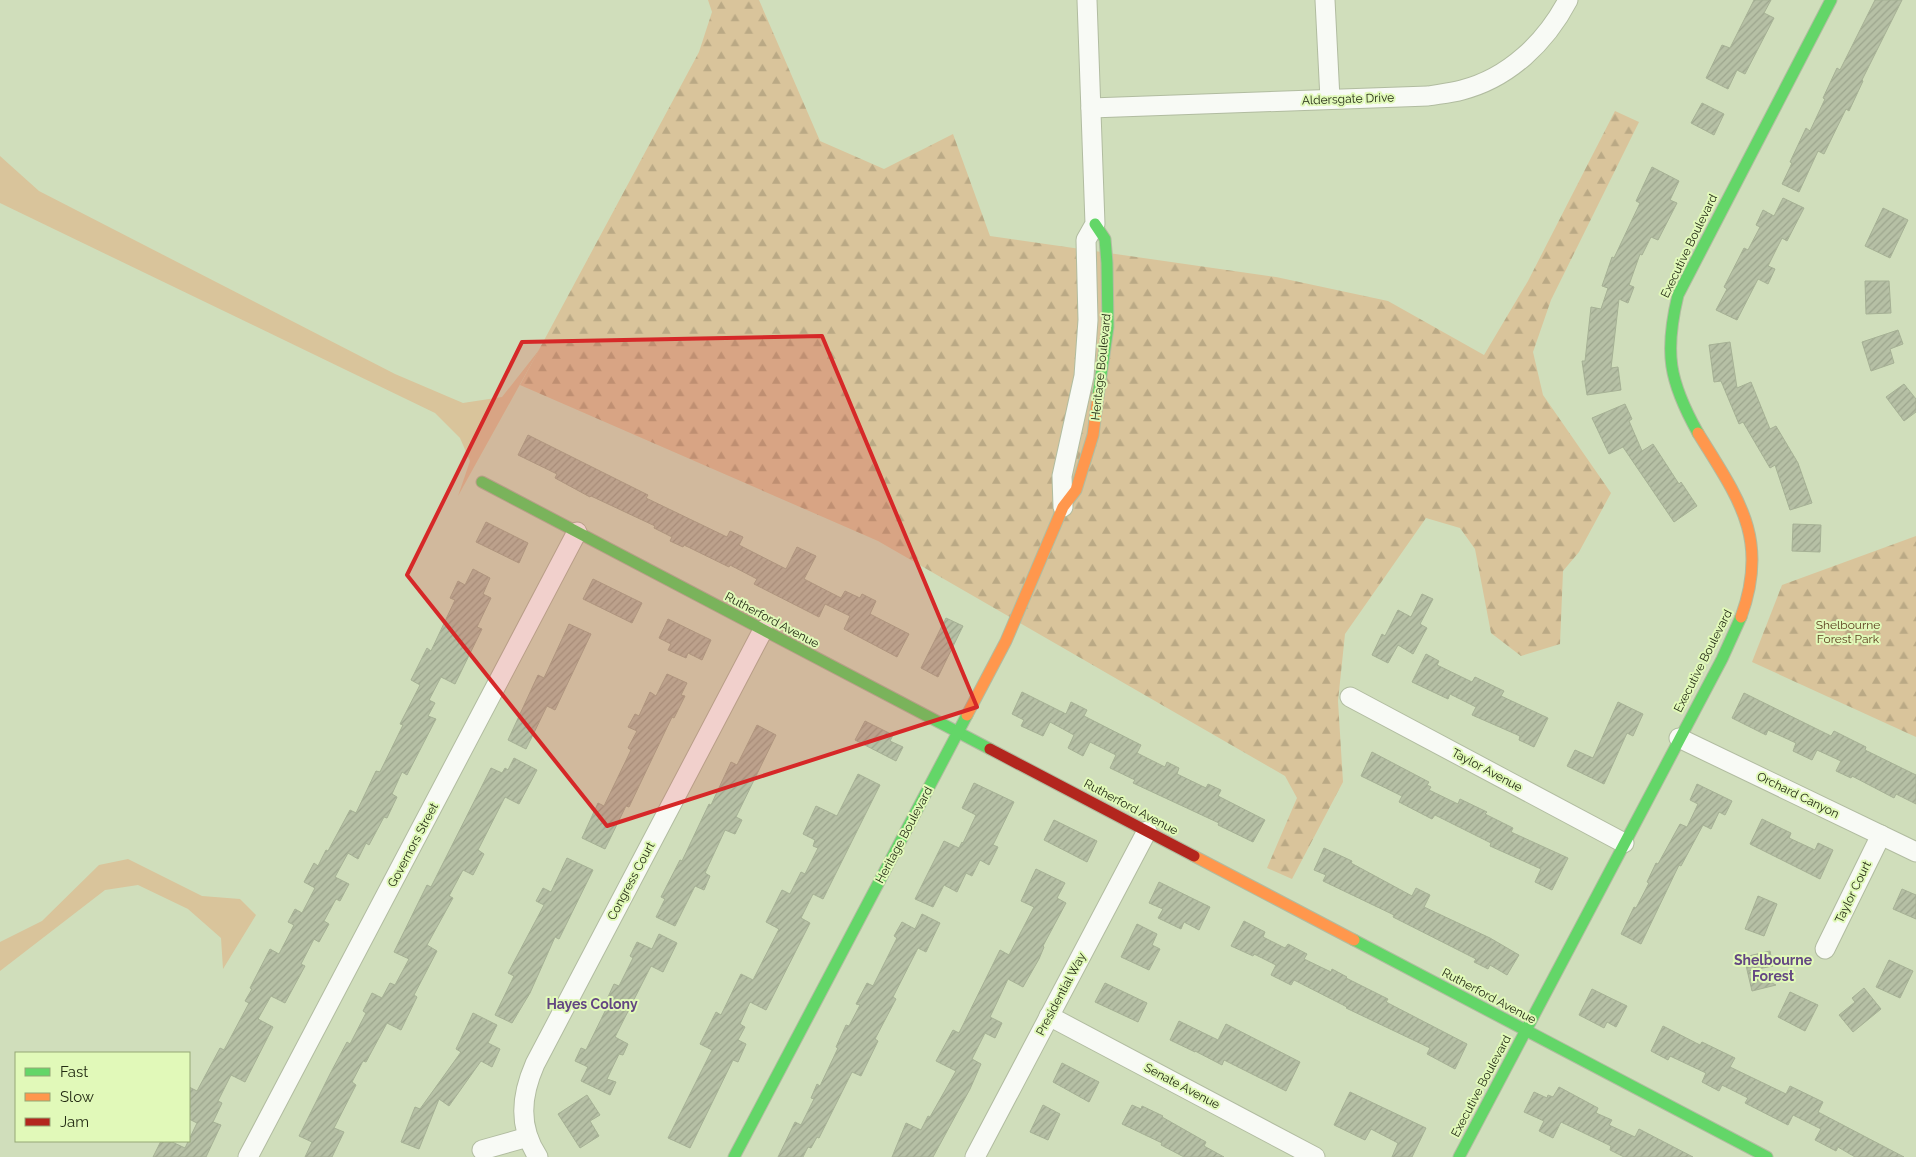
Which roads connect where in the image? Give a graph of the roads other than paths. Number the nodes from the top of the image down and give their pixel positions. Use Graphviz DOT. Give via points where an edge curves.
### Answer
graph roads {
  1 [pos="1087,0"];
  2 [pos="1325,0"];
  3 [pos="1568,0"];
  4 [pos="1831,0"];
  5 [pos="1330,99"];
  6 [pos="1091,108"];
  7 [pos="482,482"];
  8 [pos="1063,507"];
  9 [pos="577,532"];
  10 [pos="763,630"];
  11 [pos="1350,697"];
  12 [pos="958,732"];
  13 [pos="1679,738"];
  14 [pos="1147,830"];
  15 [pos="1881,835"];
  16 [pos="1624,843"];
  17 [pos="1916,852"];
  18 [pos="1825,949"];
  19 [pos="1049,1016"];
  20 [pos="1525,1030"];
  21 [pos="528,1138"];
  22 [pos="482,1150"];
  23 [pos="248,1157"];
  24 [pos="538,1157"];
  25 [pos="734,1157"];
  26 [pos="975,1157"];
  27 [pos="1315,1157"];
  28 [pos="1459,1157"];
  29 [pos="1767,1157"];
  1 -- 6 [label="street, Heritage Boulevard"];
  2 -- 5 [label="street"];
  3 -- 5 [label="street, Aldersgate Drive" via="1537,46 1492,78 1464,90 1428,96"];
  4 -- 13 [label="street, Executive Boulevard" via="1701,249 1673,311 1669,332 1672,379 1683,409 1740,504 1749,525 1753,555 1751,582 1740,622"];
  5 -- 6 [label="street, Aldersgate Drive"];
  6 -- 8 [label="street, Heritage Boulevard" via="1095,224 1086,240 1088,320 1084,376 1062,476"];
  7 -- 9 [label="street, Rutherford Avenue"];
  8 -- 12 [label="street, Heritage Boulevard" via="1006,641"];
  9 -- 10 [label="street, Rutherford Avenue"];
  9 -- 23 [label="street, Governors Street"];
  10 -- 12 [label="street, Rutherford Avenue"];
  10 -- 21 [label="street, Congress Court" via="535,1064 527,1082 523,1107"];
  11 -- 16 [label="street, Taylor Avenue"];
  12 -- 14 [label="street, Rutherford Avenue"];
  12 -- 25 [label="street, Heritage Boulevard"];
  13 -- 15 [label="street, Orchard Canyon"];
  13 -- 16 [label="street, Executive Boulevard"];
  14 -- 19 [label="street, Presidential Way"];
  14 -- 20 [label="street, Rutherford Avenue"];
  15 -- 17 [label="street, Orchard Canyon"];
  15 -- 18 [label="street, Taylor Court"];
  16 -- 20 [label="street, Executive Boulevard"];
  19 -- 26 [label="street, Presidential Way"];
  19 -- 27 [label="street, Senate Avenue"];
  20 -- 28 [label="street, Executive Boulevard"];
  20 -- 29 [label="street, Rutherford Avenue"];
  21 -- 22 [label="street"];
  21 -- 24 [label="street, Congress Court"];
}
